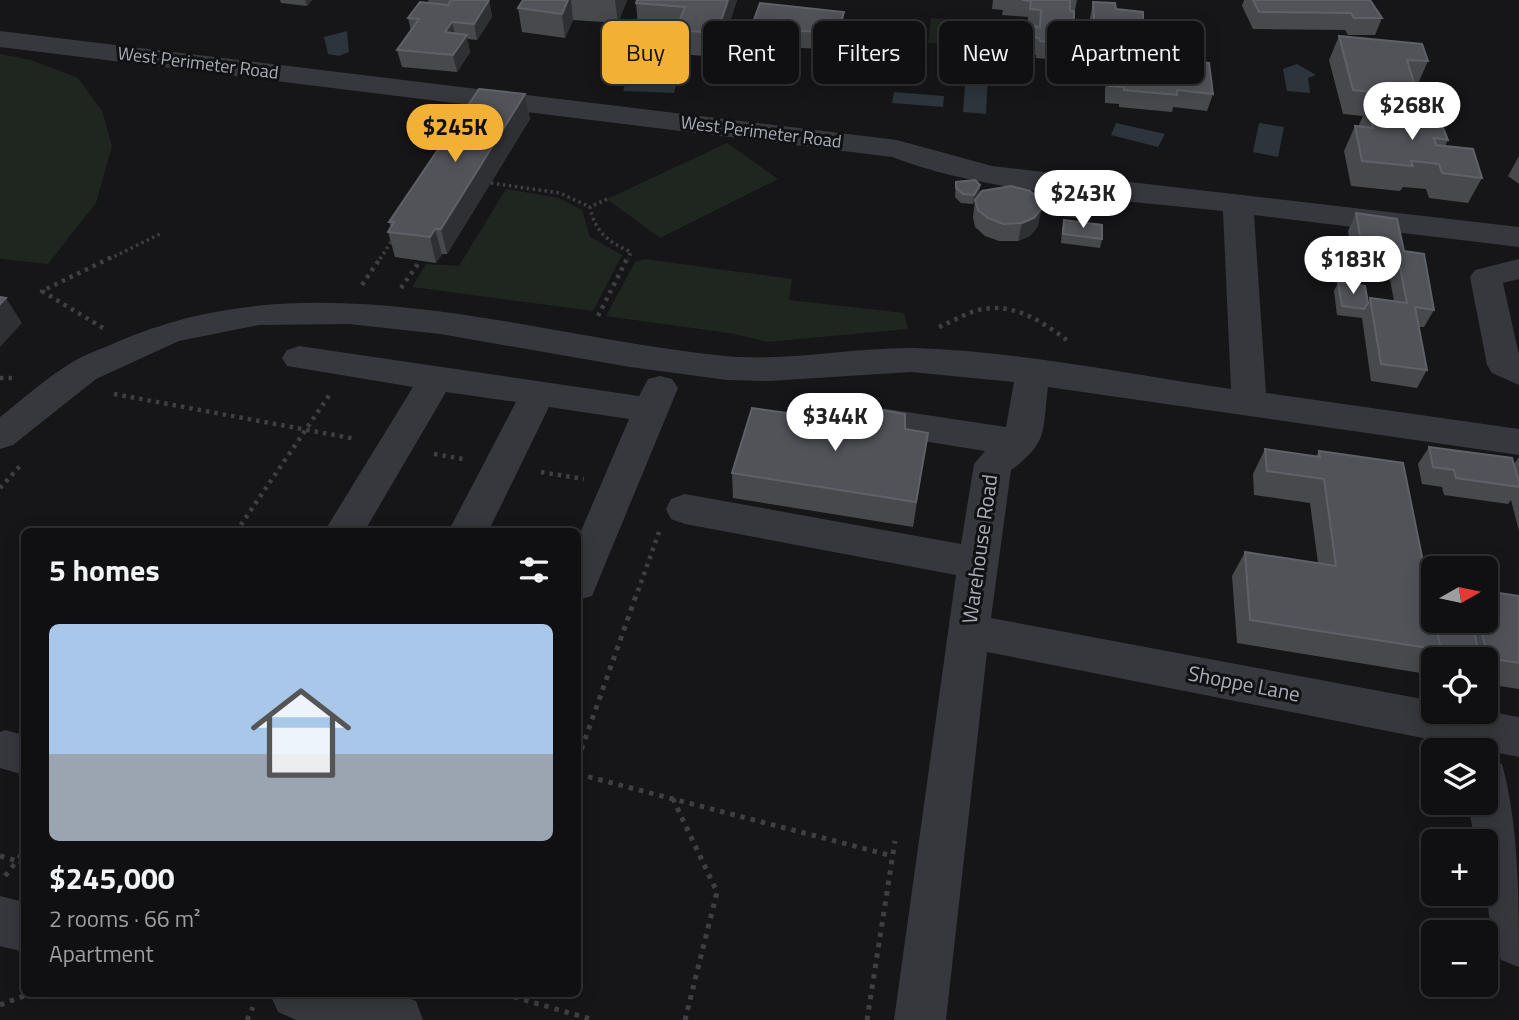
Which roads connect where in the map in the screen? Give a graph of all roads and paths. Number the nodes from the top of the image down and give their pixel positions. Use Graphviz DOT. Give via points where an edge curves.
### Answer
graph roads {
  1 [pos="0,38"];
  2 [pos="491,183"];
  3 [pos="607,199"];
  4 [pos="1238,203"];
  5 [pos="590,207"];
  6 [pos="398,231"];
  7 [pos="162,233"];
  8 [pos="1517,244"];
  9 [pos="1519,269"];
  10 [pos="362,286"];
  11 [pos="596,320"];
  12 [pos="103,328"];
  13 [pos="299,358"];
  14 [pos="670,360"];
  15 [pos="1033,373"];
  16 [pos="1519,373"];
  17 [pos="0,378"];
  18 [pos="436,379"];
  19 [pos="64,385"];
  20 [pos="538,393"];
  21 [pos="1249,401"];
  22 [pos="651,410"];
  23 [pos="867,419"];
  24 [pos="0,436"];
  25 [pos="1519,442"];
  26 [pos="1022,443"];
  27 [pos="396,447"];
  28 [pos="502,465"];
  29 [pos="619,485"];
  30 [pos="685,509"];
  31 [pos="346,528"];
  32 [pos="470,528"];
  33 [pos="978,563"];
  34 [pos="581,576"];
  35 [pos="968,631"];
  36 [pos="1519,737"];
  37 [pos="1469,738"];
  38 [pos="1498,739"];
  39 [pos="581,775"];
  40 [pos="673,799"];
  41 [pos="1493,815"];
  42 [pos="21,855"];
  43 [pos="0,856"];
  44 [pos="893,856"];
  45 [pos="17,861"];
  46 [pos="21,862"];
  47 [pos="0,883"];
  48 [pos="0,921"];
  49 [pos="21,926"];
  50 [pos="1519,942"];
  51 [pos="21,997"];
  52 [pos="308,997"];
  53 [pos="404,997"];
  54 [pos="515,997"];
  55 [pos="0,1004"];
  56 [pos="396,1020"];
  57 [pos="594,1020"];
  58 [pos="685,1020"];
  59 [pos="920,1020"];
  1 -- 4 [label="lane, West Perimeter Road" via="885,147 992,175"];
  2 -- 5 [label="path" via="560,193"];
  3 -- 5 [label="path"];
  4 -- 8 [label="lane, West Perimeter Road"];
  4 -- 21 [label="lane"];
  5 -- 11 [label="path" via="593,224 604,240 631,252"];
  6 -- 10 [label="path"];
  7 -- 12 [label="path" via="42,291"];
  9 -- 16 [label="lane" via="1486,276 1504,365"];
  13 -- 18 [label="lane"];
  14 -- 15 [label="lane" via="729,368 798,368 893,360"];
  14 -- 19 [label="lane" via="382,315 315,309 219,317 172,330 123,351"];
  14 -- 22 [label="lane"];
  15 -- 21 [label="lane"];
  15 -- 26 [label="lane"];
  17 -- 19 [label="path"];
  18 -- 20 [label="lane"];
  18 -- 27 [label="lane"];
  19 -- 24 [label="lane"];
  19 -- 27 [label="path"];
  20 -- 22 [label="lane"];
  20 -- 28 [label="lane"];
  21 -- 25 [label="lane"];
  22 -- 29 [label="lane"];
  23 -- 26 [label="lane"];
  26 -- 33 [label="lane, Warehouse Road" via="993,464"];
  27 -- 28 [label="path"];
  27 -- 31 [label="lane"];
  28 -- 29 [label="path"];
  28 -- 32 [label="lane"];
  29 -- 34 [label="lane"];
  30 -- 33 [label="lane"];
  33 -- 35 [label="lane, Warehouse Road"];
  35 -- 37 [label="lane, Shoppe Lane"];
  35 -- 59 [label="lane, Warehouse Road"];
  36 -- 38 [label="lane, Shoppe Lane"];
  39 -- 40 [label="path"];
  40 -- 44 [label="path"];
  40 -- 58 [label="path" via="717,892"];
  41 -- 50 [label="lane"];
  42 -- 45 [label="path"];
  43 -- 45 [label="path"];
  45 -- 46 [label="path"];
  45 -- 47 [label="path"];
  48 -- 49 [label="lane"];
  51 -- 55 [label="path"];
  52 -- 56 [label="lane"];
  53 -- 56 [label="lane"];
  54 -- 57 [label="path"];
}
